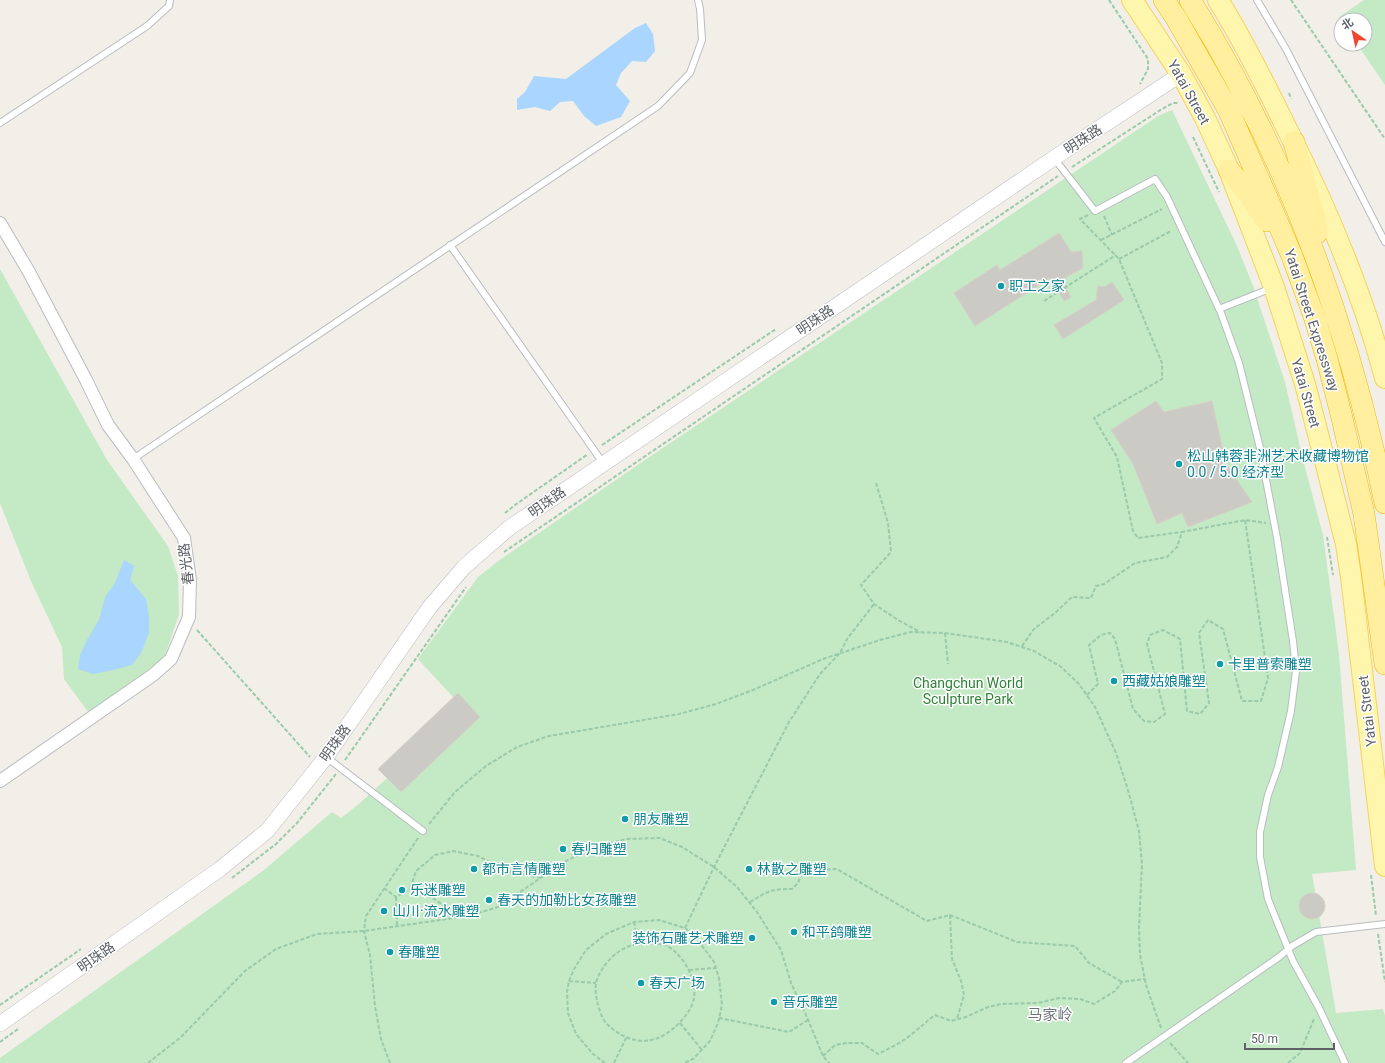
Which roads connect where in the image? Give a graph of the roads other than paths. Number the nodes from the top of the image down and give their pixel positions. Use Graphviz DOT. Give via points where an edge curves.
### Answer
graph roads {
  1 [pos="170,0"];
  2 [pos="698,0"];
  3 [pos="1132,0"];
  4 [pos="1164,0"];
  5 [pos="1190,0"];
  6 [pos="1218,0"];
  7 [pos="1257,0"];
  8 [pos="1181,74"];
  9 [pos="0,123"];
  10 [pos="1294,142"];
  11 [pos="1054,158"];
  12 [pos="1220,172"];
  13 [pos="0,223"];
  14 [pos="1385,242"];
  15 [pos="450,245"];
  16 [pos="1292,256"];
  17 [pos="1319,263"];
  18 [pos="1274,287"];
  19 [pos="1219,309"];
  20 [pos="1385,378"];
  21 [pos="133,459"];
  22 [pos="603,463"];
  23 [pos="1385,503"];
  24 [pos="1385,664"];
  25 [pos="318,757"];
  26 [pos="0,781"];
  27 [pos="423,830"];
  28 [pos="1378,869"];
  29 [pos="1385,924"];
  30 [pos="1288,950"];
  31 [pos="0,1024"];
  32 [pos="1126,1063"];
  33 [pos="1345,1063"];
  1 -- 9 [label="lane" via="169,6 147,26"];
  2 -- 15 [label="lane" via="702,40 690,73 658,106"];
  3 -- 8 [label="main road, Yatai Street"];
  4 -- 16 [label="highway, Yatai Street Expressway" via="1228,109"];
  5 -- 17 [label="highway, Yatai Street Expressway" via="1264,133"];
  6 -- 10 [label="main road" via="1245,45"];
  7 -- 14 [label="lane" via="1286,49"];
  8 -- 11 [label="street, 明珠路"];
  8 -- 12 [label="main road, Yatai Street" via="1205,118"];
  10 -- 17 [label="highway" via="1316,224"];
  10 -- 20 [label="main road" via="1316,186 1355,280"];
  11 -- 19 [label="lane" via="1095,211 1155,179 1167,197"];
  11 -- 22 [label="street, 明珠路"];
  12 -- 16 [label="highway" via="1247,192"];
  12 -- 18 [label="main road, Yatai Street"];
  13 -- 21 [label="street, 春光路" via="29,272 108,425"];
  15 -- 21 [label="lane"];
  15 -- 22 [label="lane"];
  16 -- 24 [label="highway, Yatai Street Expressway" via="1327,359 1364,514"];
  17 -- 23 [label="highway, Yatai Street Expressway" via="1361,396"];
  18 -- 19 [label="lane"];
  18 -- 28 [label="main road, Yatai Street" via="1305,384 1346,544"];
  19 -- 30 [label="lane" via="1239,363 1260,448 1293,641 1296,671 1291,711 1260,832 1260,857 1268,899"];
  21 -- 26 [label="street, 春光路" via="184,538 190,580 189,618 171,659 153,675"];
  22 -- 25 [label="street, 明珠路" via="509,528 464,567 429,608"];
  25 -- 27 [label="lane" via="341,768"];
  25 -- 31 [label="street, 明珠路" via="267,831 220,869"];
  29 -- 30 [label="lane" via="1316,932"];
  30 -- 32 [label="lane"];
  30 -- 33 [label="lane"];
}
